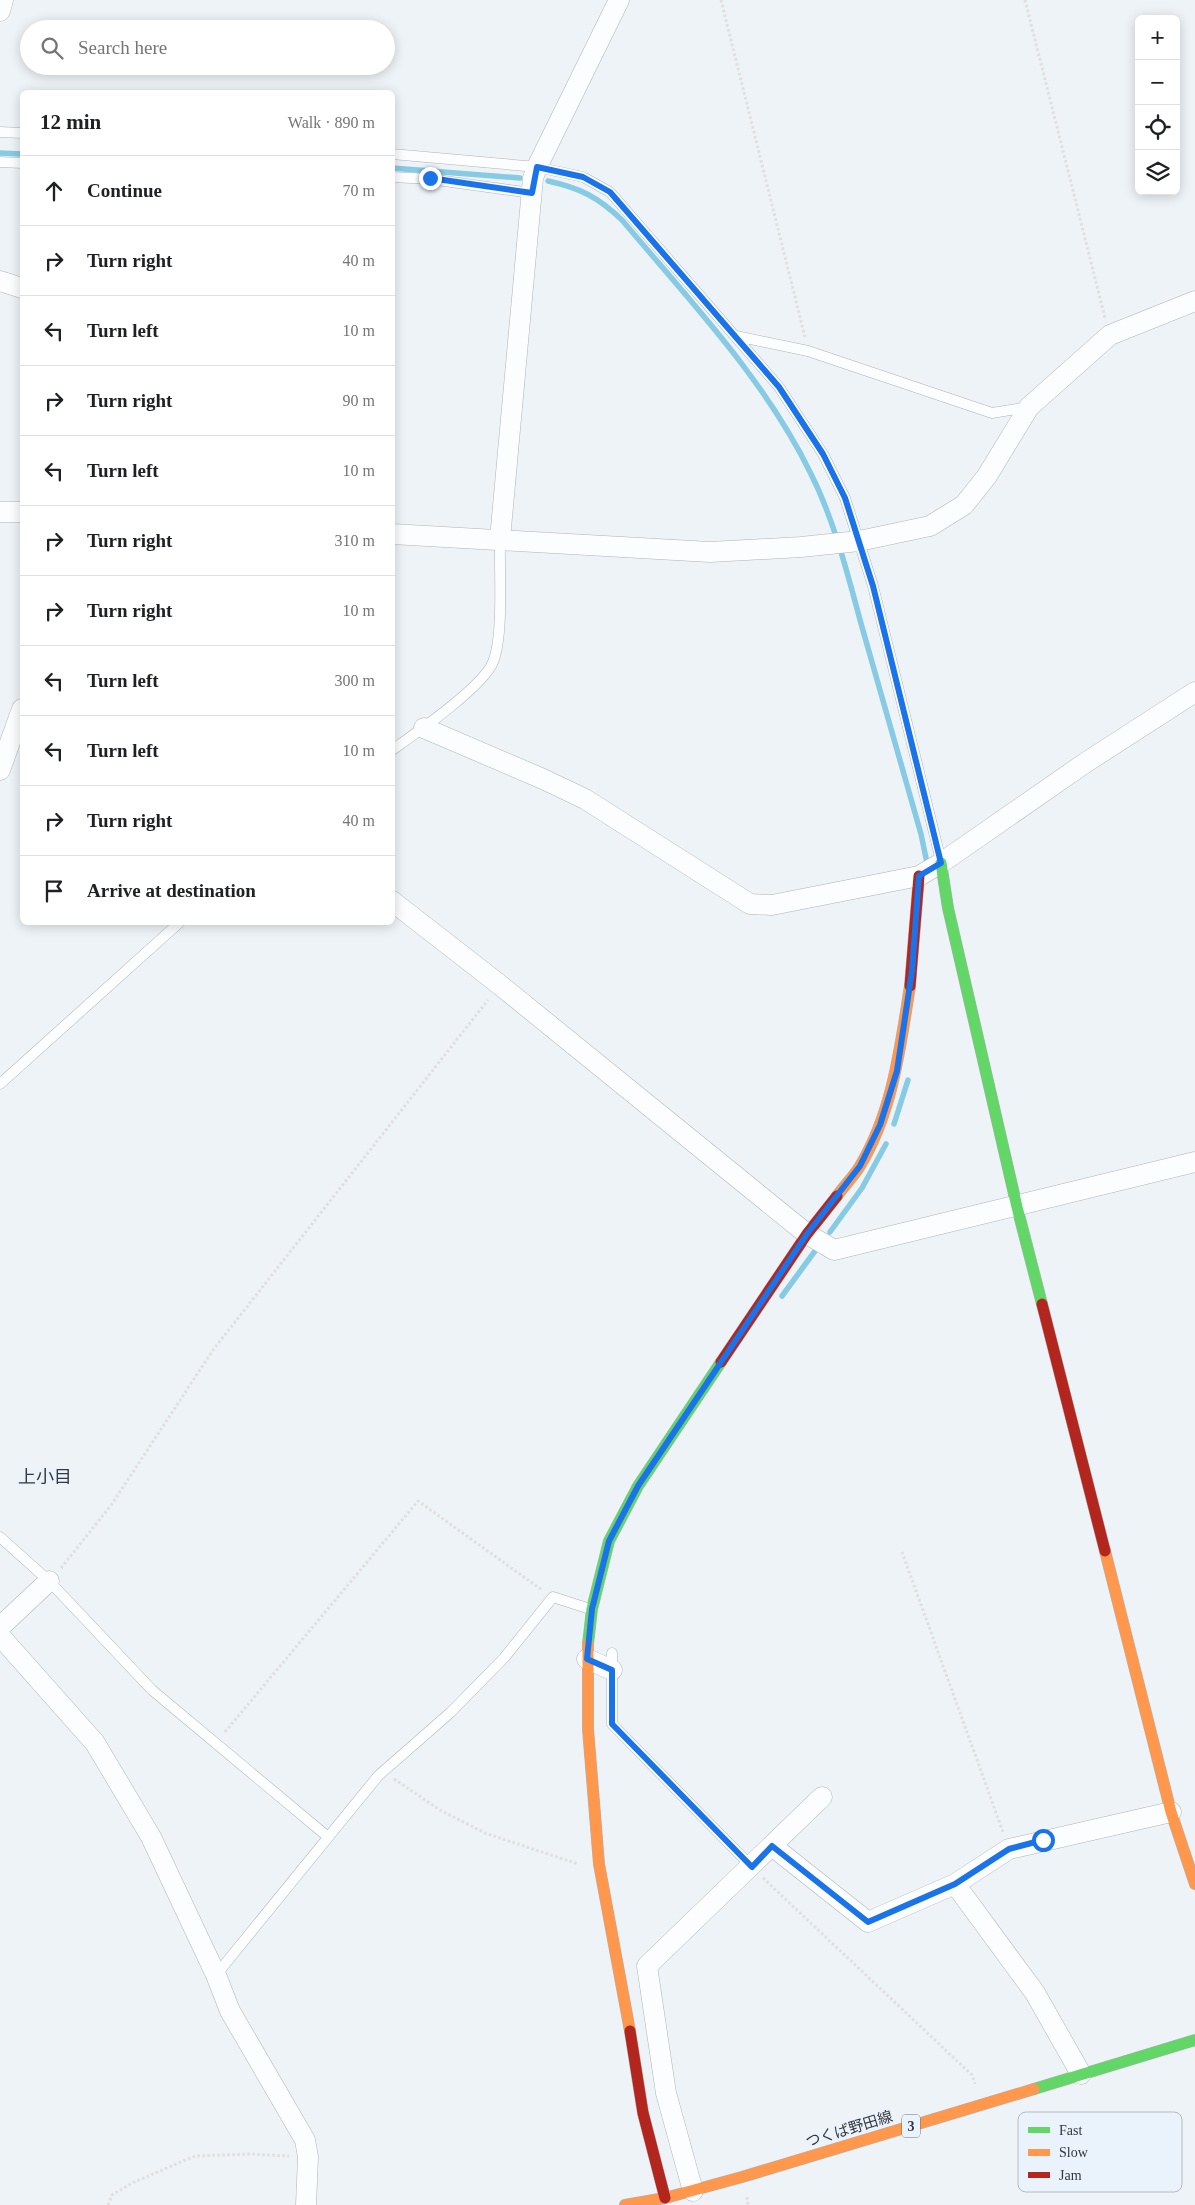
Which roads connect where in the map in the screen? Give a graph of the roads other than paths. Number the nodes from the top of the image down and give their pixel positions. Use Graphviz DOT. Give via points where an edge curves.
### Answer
graph roads {
  1 [pos="3,0"];
  2 [pos="619,0"];
  3 [pos="0,11"];
  4 [pos="0,132"];
  5 [pos="20,133"];
  6 [pos="395,154"];
  7 [pos="0,162"];
  8 [pos="20,163"];
  9 [pos="537,167"];
  10 [pos="395,177"];
  11 [pos="532,193"];
  12 [pos="0,281"];
  13 [pos="20,287"];
  14 [pos="1195,301"];
  15 [pos="736,336"];
  16 [pos="1029,407"];
  17 [pos="0,512"];
  18 [pos="20,512"];
  19 [pos="395,534"];
  20 [pos="500,539"];
  21 [pos="859,541"];
  22 [pos="1195,692"];
  23 [pos="20,715"];
  24 [pos="424,728"];
  25 [pos="395,748"];
  26 [pos="0,770"];
  27 [pos="941,863"];
  28 [pos="919,876"];
  29 [pos="395,903"];
  30 [pos="177,925"];
  31 [pos="0,1084"];
  32 [pos="1195,1162"];
  33 [pos="1017,1206"];
  34 [pos="807,1234"];
  35 [pos="0,1537"];
  36 [pos="49,1581"];
  37 [pos="592,1609"];
  38 [pos="0,1626"];
  39 [pos="0,1636"];
  40 [pos="587,1659"];
  41 [pos="612,1661"];
  42 [pos="822,1797"];
  43 [pos="1171,1812"];
  44 [pos="328,1837"];
  45 [pos="772,1846"];
  46 [pos="752,1867"];
  47 [pos="955,1884"];
  48 [pos="1195,1884"];
  49 [pos="216,1975"];
  50 [pos="1195,2040"];
  51 [pos="1081,2074"];
  52 [pos="693,2191"];
  53 [pos="665,2202"];
  54 [pos="306,2205"];
  55 [pos="625,2205"];
  1 -- 3 [label="street"];
  2 -- 9 [label="street"];
  4 -- 5 [label="lane"];
  6 -- 9 [label="lane"];
  7 -- 8 [label="lane"];
  9 -- 11 [label="street"];
  9 -- 15 [label="lane" via="583,177 610,192"];
  10 -- 11 [label="lane" via="430,178"];
  11 -- 20 [label="street"];
  12 -- 13 [label="street"];
  14 -- 16 [label="street" via="1110,335"];
  15 -- 16 [label="lane" via="808,351 992,413"];
  15 -- 21 [label="lane" via="779,387 823,454 845,498"];
  16 -- 21 [label="street" via="987,476 964,505 930,526"];
  17 -- 18 [label="street"];
  19 -- 20 [label="street"];
  20 -- 21 [label="street" via="710,552"];
  20 -- 24 [label="lane" via="498,642 493,663 481,680"];
  21 -- 27 [label="lane"];
  22 -- 27 [label="street" via="1085,763"];
  23 -- 26 [label="street"];
  24 -- 25 [label="lane"];
  24 -- 28 [label="street" via="585,799 750,904 772,905"];
  27 -- 28 [label="street"];
  27 -- 33 [label="street" via="948,908"];
  28 -- 34 [label="street" via="912,971 897,1071 880,1125 860,1166"];
  29 -- 34 [label="street"];
  30 -- 31 [label="lane"];
  32 -- 33 [label="street"];
  33 -- 34 [label="street" via="834,1250"];
  33 -- 43 [label="street"];
  34 -- 37 [label="street" via="638,1486 609,1541"];
  35 -- 36 [label="lane"];
  36 -- 38 [label="street"];
  36 -- 44 [label="lane" via="152,1690"];
  37 -- 40 [label="street"];
  37 -- 44 [label="lane" via="553,1597 504,1658 383,1772"];
  39 -- 49 [label="street" via="95,1743 151,1837"];
  40 -- 41 [label="street"];
  40 -- 53 [label="street" via="588,1729 600,1872 626,2003 643,2113"];
  41 -- 46 [label="lane" via="612,1724"];
  42 -- 45 [label="street"];
  43 -- 47 [label="street" via="1009,1849"];
  43 -- 48 [label="street"];
  44 -- 49 [label="lane"];
  45 -- 46 [label="street"];
  45 -- 47 [label="street" via="868,1922"];
  46 -- 52 [label="street" via="647,1966 666,2093"];
  47 -- 51 [label="street" via="1035,1993"];
  49 -- 54 [label="street" via="230,2011 305,2140 308,2157"];
  50 -- 51 [label="street, つくば野田線 / 3"];
  51 -- 52 [label="street, つくば野田線 / 3"];
  52 -- 53 [label="street, つくば野田線 / 3"];
  53 -- 55 [label="street, つくば野田線 / 3"];
}
